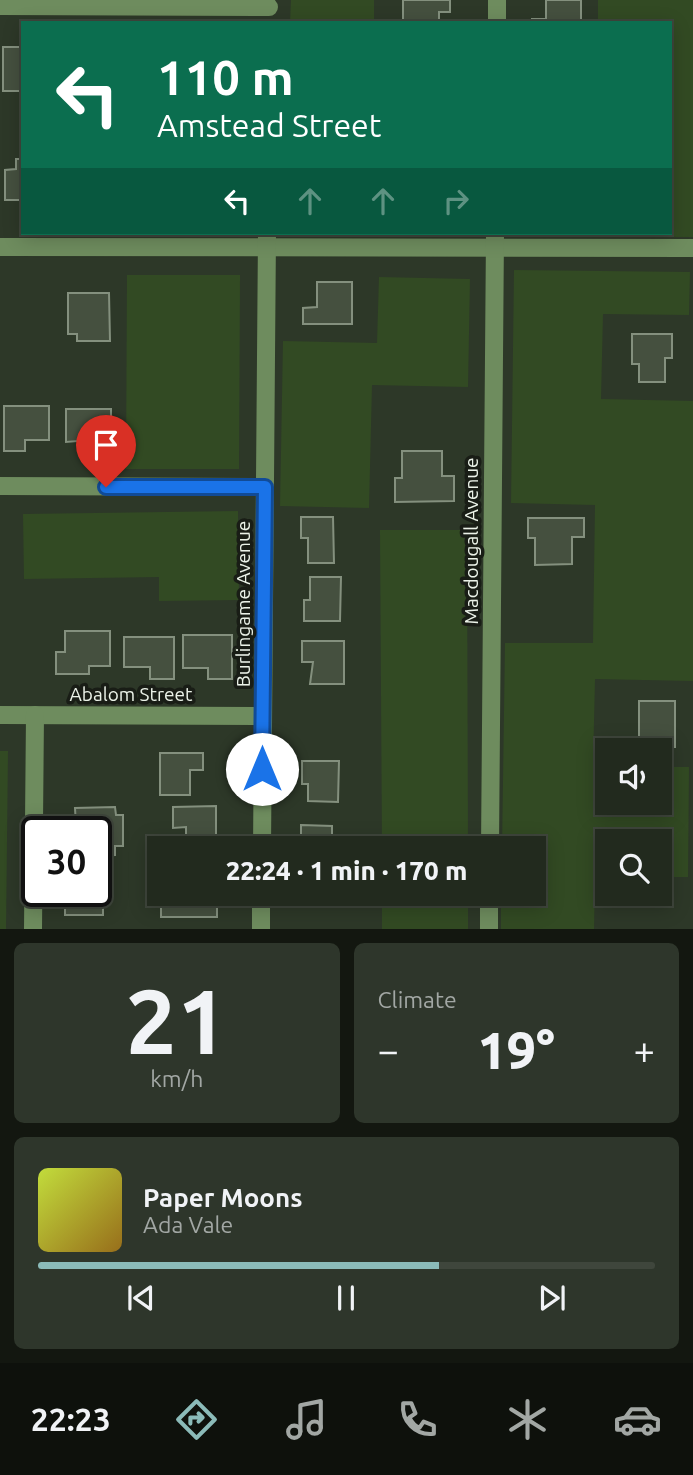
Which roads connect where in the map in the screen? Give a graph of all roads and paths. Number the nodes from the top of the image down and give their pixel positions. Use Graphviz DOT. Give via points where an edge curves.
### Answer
graph roads {
  1 [pos="497,0"];
  2 [pos="0,6"];
  3 [pos="269,10"];
  4 [pos="496,21"];
  5 [pos="267,240"];
  6 [pos="495,240"];
  7 [pos="0,247"];
  8 [pos="693,248"];
  9 [pos="0,486"];
  10 [pos="265,487"];
  11 [pos="0,715"];
  12 [pos="34,715"];
  13 [pos="263,716"];
  14 [pos="262,836"];
  15 [pos="490,836"];
  16 [pos="261,906"];
  17 [pos="489,906"];
  18 [pos="33,929"];
  19 [pos="261,929"];
  20 [pos="489,929"];
  1 -- 4 [label="street"];
  2 -- 3 [label="street"];
  5 -- 6 [label="street"];
  5 -- 7 [label="street"];
  5 -- 10 [label="street, Burlingame Avenue"];
  6 -- 8 [label="street"];
  6 -- 15 [label="street, Macdougall Avenue"];
  9 -- 10 [label="street"];
  10 -- 13 [label="street, Burlingame Avenue"];
  11 -- 12 [label="street, Abalom Street"];
  12 -- 13 [label="street, Abalom Street"];
  12 -- 18 [label="street"];
  13 -- 14 [label="street, Burlingame Avenue"];
  16 -- 19 [label="street"];
  17 -- 20 [label="street"];
}
